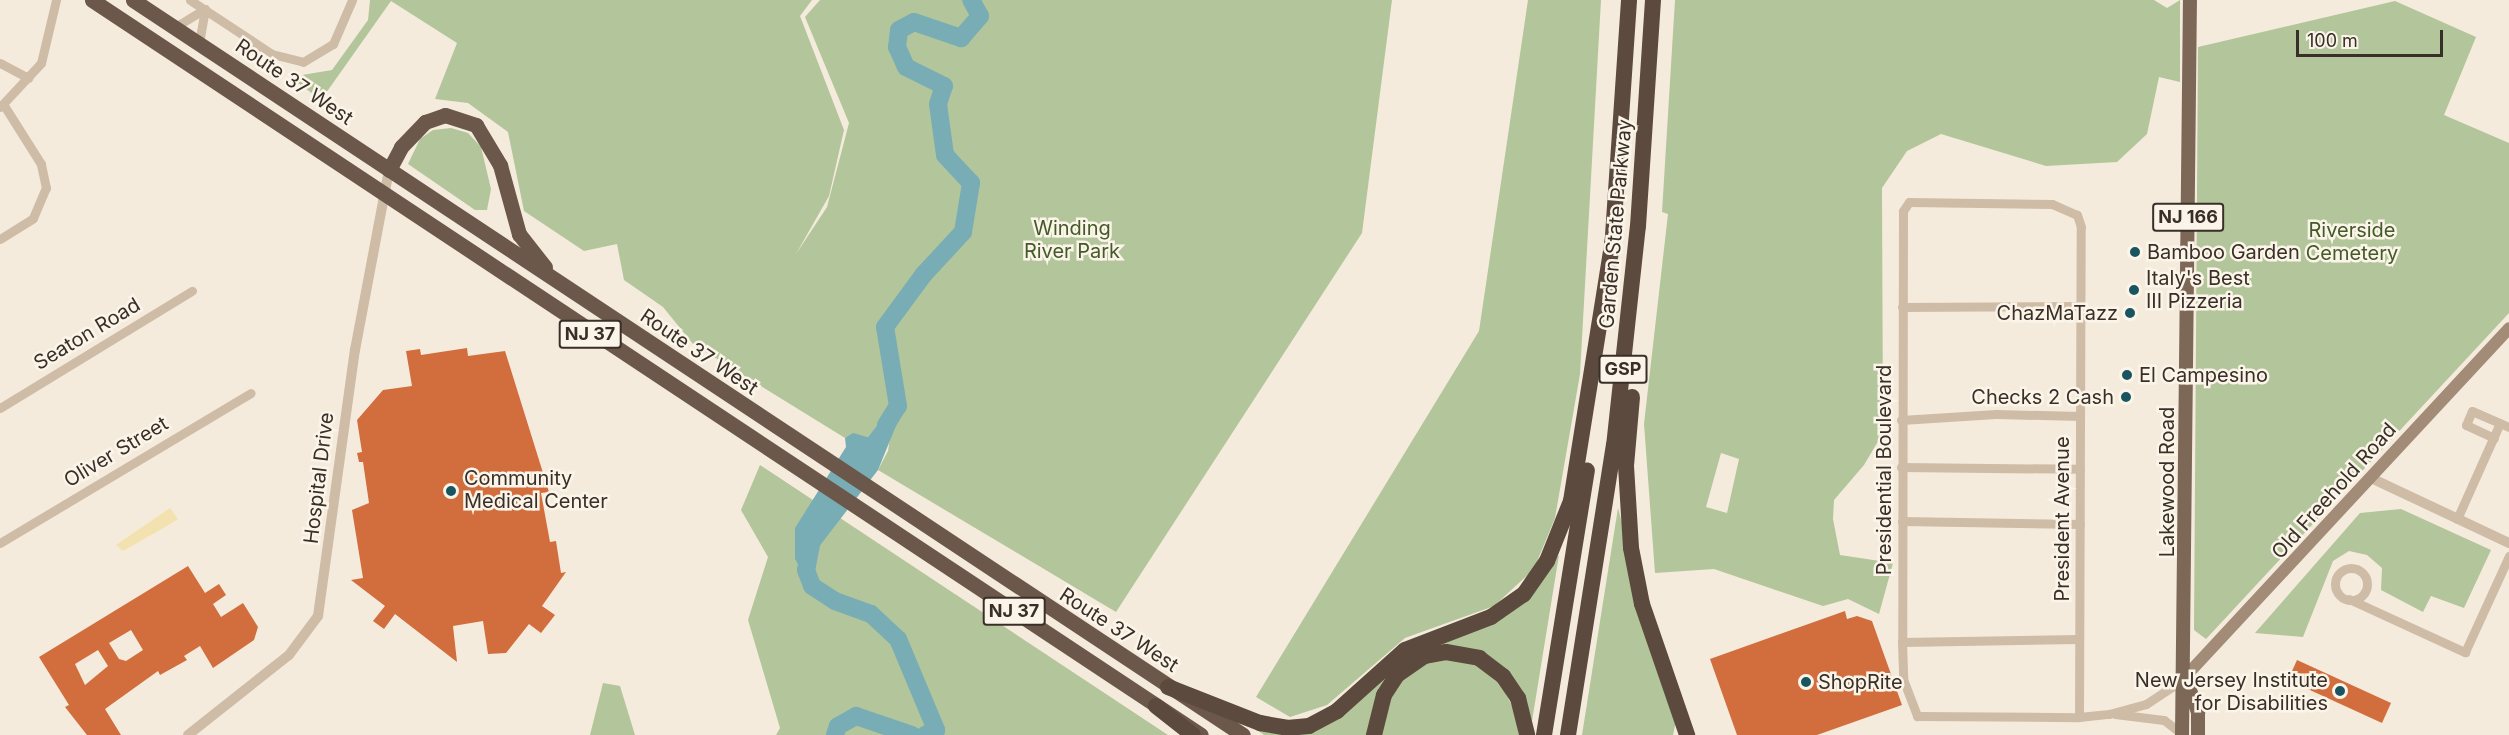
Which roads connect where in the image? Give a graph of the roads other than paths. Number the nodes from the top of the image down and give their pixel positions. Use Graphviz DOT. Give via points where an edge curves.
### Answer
graph roads {
  1 [pos="56,0"];
  2 [pos="92,0"];
  3 [pos="134,0"];
  4 [pos="190,0"];
  5 [pos="211,0"];
  6 [pos="352,0"];
  7 [pos="1629,0"];
  8 [pos="1653,0"];
  9 [pos="2190,0"];
  10 [pos="205,9"];
  11 [pos="175,27"];
  12 [pos="199,44"];
  13 [pos="0,63"];
  14 [pos="28,78"];
  15 [pos="1649,82"];
  16 [pos="2,105"];
  17 [pos="388,170"];
  18 [pos="381,195"];
  19 [pos="2077,215"];
  20 [pos="0,239"];
  21 [pos="1612,240"];
  22 [pos="192,291"];
  23 [pos="586,301"];
  24 [pos="2082,306"];
  25 [pos="1902,307"];
  26 [pos="2509,328"];
  27 [pos="251,393"];
  28 [pos="0,408"];
  29 [pos="2080,416"];
  30 [pos="1901,420"];
  31 [pos="2505,425"];
  32 [pos="2494,438"];
  33 [pos="1902,467"];
  34 [pos="2080,469"];
  35 [pos="2371,478"];
  36 [pos="2457,519"];
  37 [pos="1902,521"];
  38 [pos="2080,524"];
  39 [pos="0,543"];
  40 [pos="2509,543"];
  41 [pos="2509,556"];
  42 [pos="2349,599"];
  43 [pos="2079,639"];
  44 [pos="1902,642"];
  45 [pos="2186,677"];
  46 [pos="1168,687"];
  47 [pos="1156,706"];
  48 [pos="2109,714"];
  49 [pos="2079,717"];
  50 [pos="2182,734"];
  51 [pos="188,735"];
  52 [pos="1193,735"];
  53 [pos="1201,735"];
  54 [pos="1243,735"];
  55 [pos="1374,735"];
  56 [pos="1527,735"];
  57 [pos="1544,735"];
  58 [pos="1568,735"];
  59 [pos="1687,735"];
  60 [pos="2198,735"];
  1 -- 14 [label="street" via="47,50"];
  2 -- 18 [label="highway, NJ 37"];
  3 -- 11 [label="highway, Route 37 West / NJ 37"];
  4 -- 10 [label="street"];
  5 -- 10 [label="street"];
  6 -- 10 [label="street" via="333,44 303,62 272,54"];
  7 -- 21 [label="highway, Garden State Parkway / GSP"];
  8 -- 15 [label="highway, Garden State Parkway / GSP"];
  9 -- 45 [label="main road, Lakewood Road / NJ 166"];
  10 -- 11 [label="street"];
  10 -- 12 [label="street"];
  11 -- 12 [label="highway, Route 37 West / NJ 37"];
  12 -- 17 [label="highway, Route 37 West / NJ 37"];
  13 -- 14 [label="street"];
  14 -- 16 [label="street"];
  15 -- 58 [label="highway, Garden State Parkway / GSP" via="1614,446"];
  15 -- 59 [label="highway" via="1626,509 1640,596"];
  16 -- 20 [label="street" via="41,164 46,188 33,218"];
  17 -- 18 [label="street, Hospital Drive"];
  17 -- 23 [label="highway, Route 37 West / NJ 37"];
  17 -- 23 [label="highway" via="401,147 425,122 445,115 476,125 500,165 519,234 544,266"];
  18 -- 47 [label="highway, NJ 37"];
  18 -- 51 [label="street, Hospital Drive" via="336,471 325,590 318,616 289,655"];
  19 -- 24 [label="street, President Avenue"];
  19 -- 25 [label="street, Presidential Boulevard" via="2052,204 1910,202 1903,211"];
  21 -- 46 [label="highway" via="1570,501 1547,561 1524,594 1491,617 1406,650 1337,711 1309,726 1267,725"];
  21 -- 57 [label="highway, Garden State Parkway / GSP" via="1589,461"];
  22 -- 28 [label="street, Seaton Road"];
  23 -- 46 [label="highway, Route 37 West / NJ 37"];
  24 -- 25 [label="street"];
  24 -- 29 [label="street, President Avenue"];
  25 -- 30 [label="street, Presidential Boulevard"];
  26 -- 35 [label="main road, Old Freehold Road"];
  27 -- 39 [label="street, Oliver Street"];
  29 -- 30 [label="street" via="1995,414"];
  29 -- 34 [label="street, President Avenue"];
  30 -- 33 [label="street, Presidential Boulevard"];
  31 -- 32 [label="street"];
  31 -- 32 [label="street" via="2472,411 2466,425"];
  32 -- 36 [label="street"];
  33 -- 34 [label="street"];
  33 -- 37 [label="street, Presidential Boulevard"];
  34 -- 38 [label="street, President Avenue"];
  35 -- 36 [label="street"];
  35 -- 45 [label="main road, Old Freehold Road"];
  36 -- 40 [label="street"];
  37 -- 38 [label="street"];
  37 -- 44 [label="street, Presidential Boulevard"];
  38 -- 43 [label="street, President Avenue"];
  41 -- 42 [label="street" via="2465,652"];
  43 -- 44 [label="street"];
  43 -- 49 [label="street, President Avenue"];
  44 -- 49 [label="street, Presidential Boulevard" via="1903,679 1917,716"];
  45 -- 48 [label="street, Presidential Boulevard" via="2146,704"];
  45 -- 50 [label="main road, Lakewood Road / NJ 166"];
  45 -- 60 [label="main road, Lakewood Road / NJ 166" via="2198,713"];
  46 -- 54 [label="highway, Route 37 West / NJ 37"];
  47 -- 52 [label="highway"];
  47 -- 53 [label="highway, NJ 37"];
  48 -- 49 [label="street, Presidential Boulevard"];
  48 -- 50 [label="street, Presidential Boulevard" via="2164,720"];
  55 -- 56 [label="highway" via="1384,695 1397,675 1424,656 1446,652 1479,658 1503,676 1518,698"];
}
